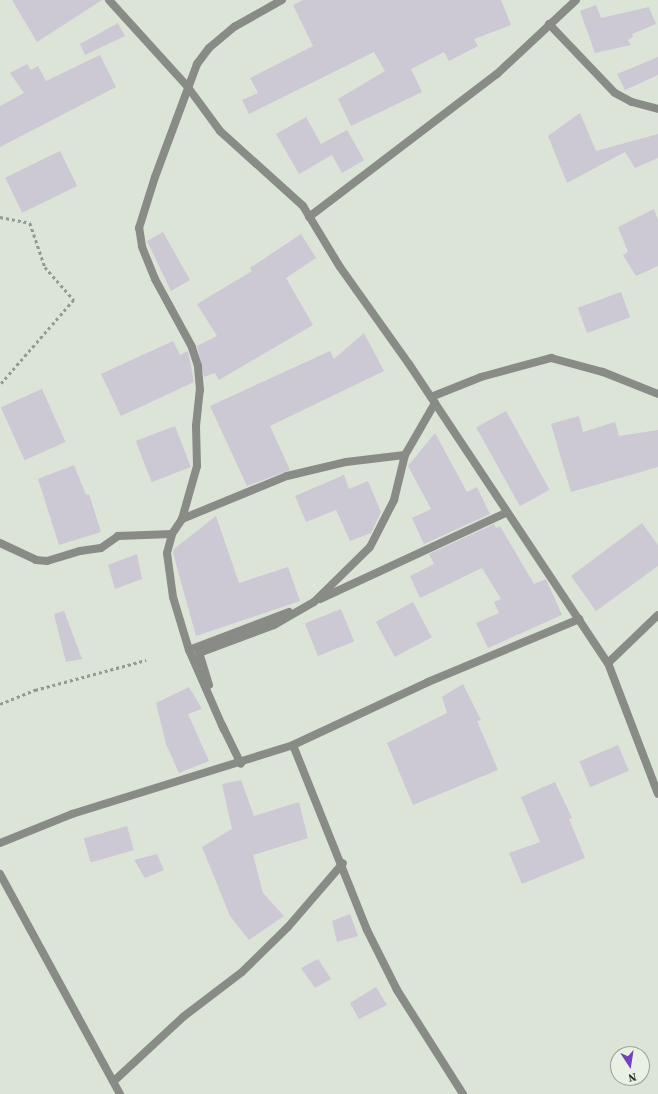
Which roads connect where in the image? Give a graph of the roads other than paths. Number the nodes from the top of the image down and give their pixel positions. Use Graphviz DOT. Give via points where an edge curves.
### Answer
graph roads {
  1 [pos="109,0"];
  2 [pos="282,0"];
  3 [pos="576,0"];
  4 [pos="549,24"];
  5 [pos="187,86"];
  6 [pos="658,109"];
  7 [pos="309,217"];
  8 [pos="658,394"];
  9 [pos="433,400"];
  10 [pos="404,455"];
  11 [pos="507,512"];
  12 [pos="182,519"];
  13 [pos="172,534"];
  14 [pos="0,543"];
  15 [pos="314,602"];
  16 [pos="658,615"];
  17 [pos="578,618"];
  18 [pos="189,650"];
  19 [pos="608,662"];
  20 [pos="224,730"];
  21 [pos="293,745"];
  22 [pos="241,764"];
  23 [pos="658,794"];
  24 [pos="0,843"];
  25 [pos="343,863"];
  26 [pos="0,874"];
  27 [pos="114,1081"];
  28 [pos="120,1094"];
  29 [pos="463,1094"];
  1 -- 5 [label="street"];
  2 -- 5 [label="street" via="234,27 209,48 197,64"];
  3 -- 4 [label="street"];
  4 -- 6 [label="street" via="615,93 632,102"];
  4 -- 7 [label="street" via="497,74"];
  5 -- 7 [label="street" via="220,131 303,206"];
  5 -- 12 [label="street" via="140,228 142,246 155,279 192,347 198,366 200,390 197,466"];
  7 -- 9 [label="street" via="340,267"];
  8 -- 9 [label="street" via="604,372 551,358 481,377"];
  9 -- 10 [label="street"];
  9 -- 11 [label="street"];
  10 -- 12 [label="street" via="346,462 287,476"];
  10 -- 15 [label="street" via="394,500 374,541"];
  11 -- 15 [label="street"];
  11 -- 17 [label="street"];
  12 -- 13 [label="street"];
  13 -- 14 [label="street" via="118,536 101,548 47,561 36,560"];
  13 -- 18 [label="street" via="167,553 173,597"];
  15 -- 18 [label="street"];
  15 -- 20 [label="street" via="274,626 199,654"];
  16 -- 19 [label="street"];
  17 -- 19 [label="street"];
  17 -- 21 [label="street" via="428,682"];
  18 -- 20 [label="street"];
  19 -- 23 [label="street"];
  20 -- 22 [label="street"];
  21 -- 22 [label="street"];
  21 -- 25 [label="street"];
  22 -- 24 [label="street" via="79,811"];
  25 -- 27 [label="street" via="288,927 242,972 183,1017"];
  25 -- 29 [label="street" via="368,930 397,990"];
  26 -- 27 [label="street"];
  27 -- 28 [label="street"];
}
